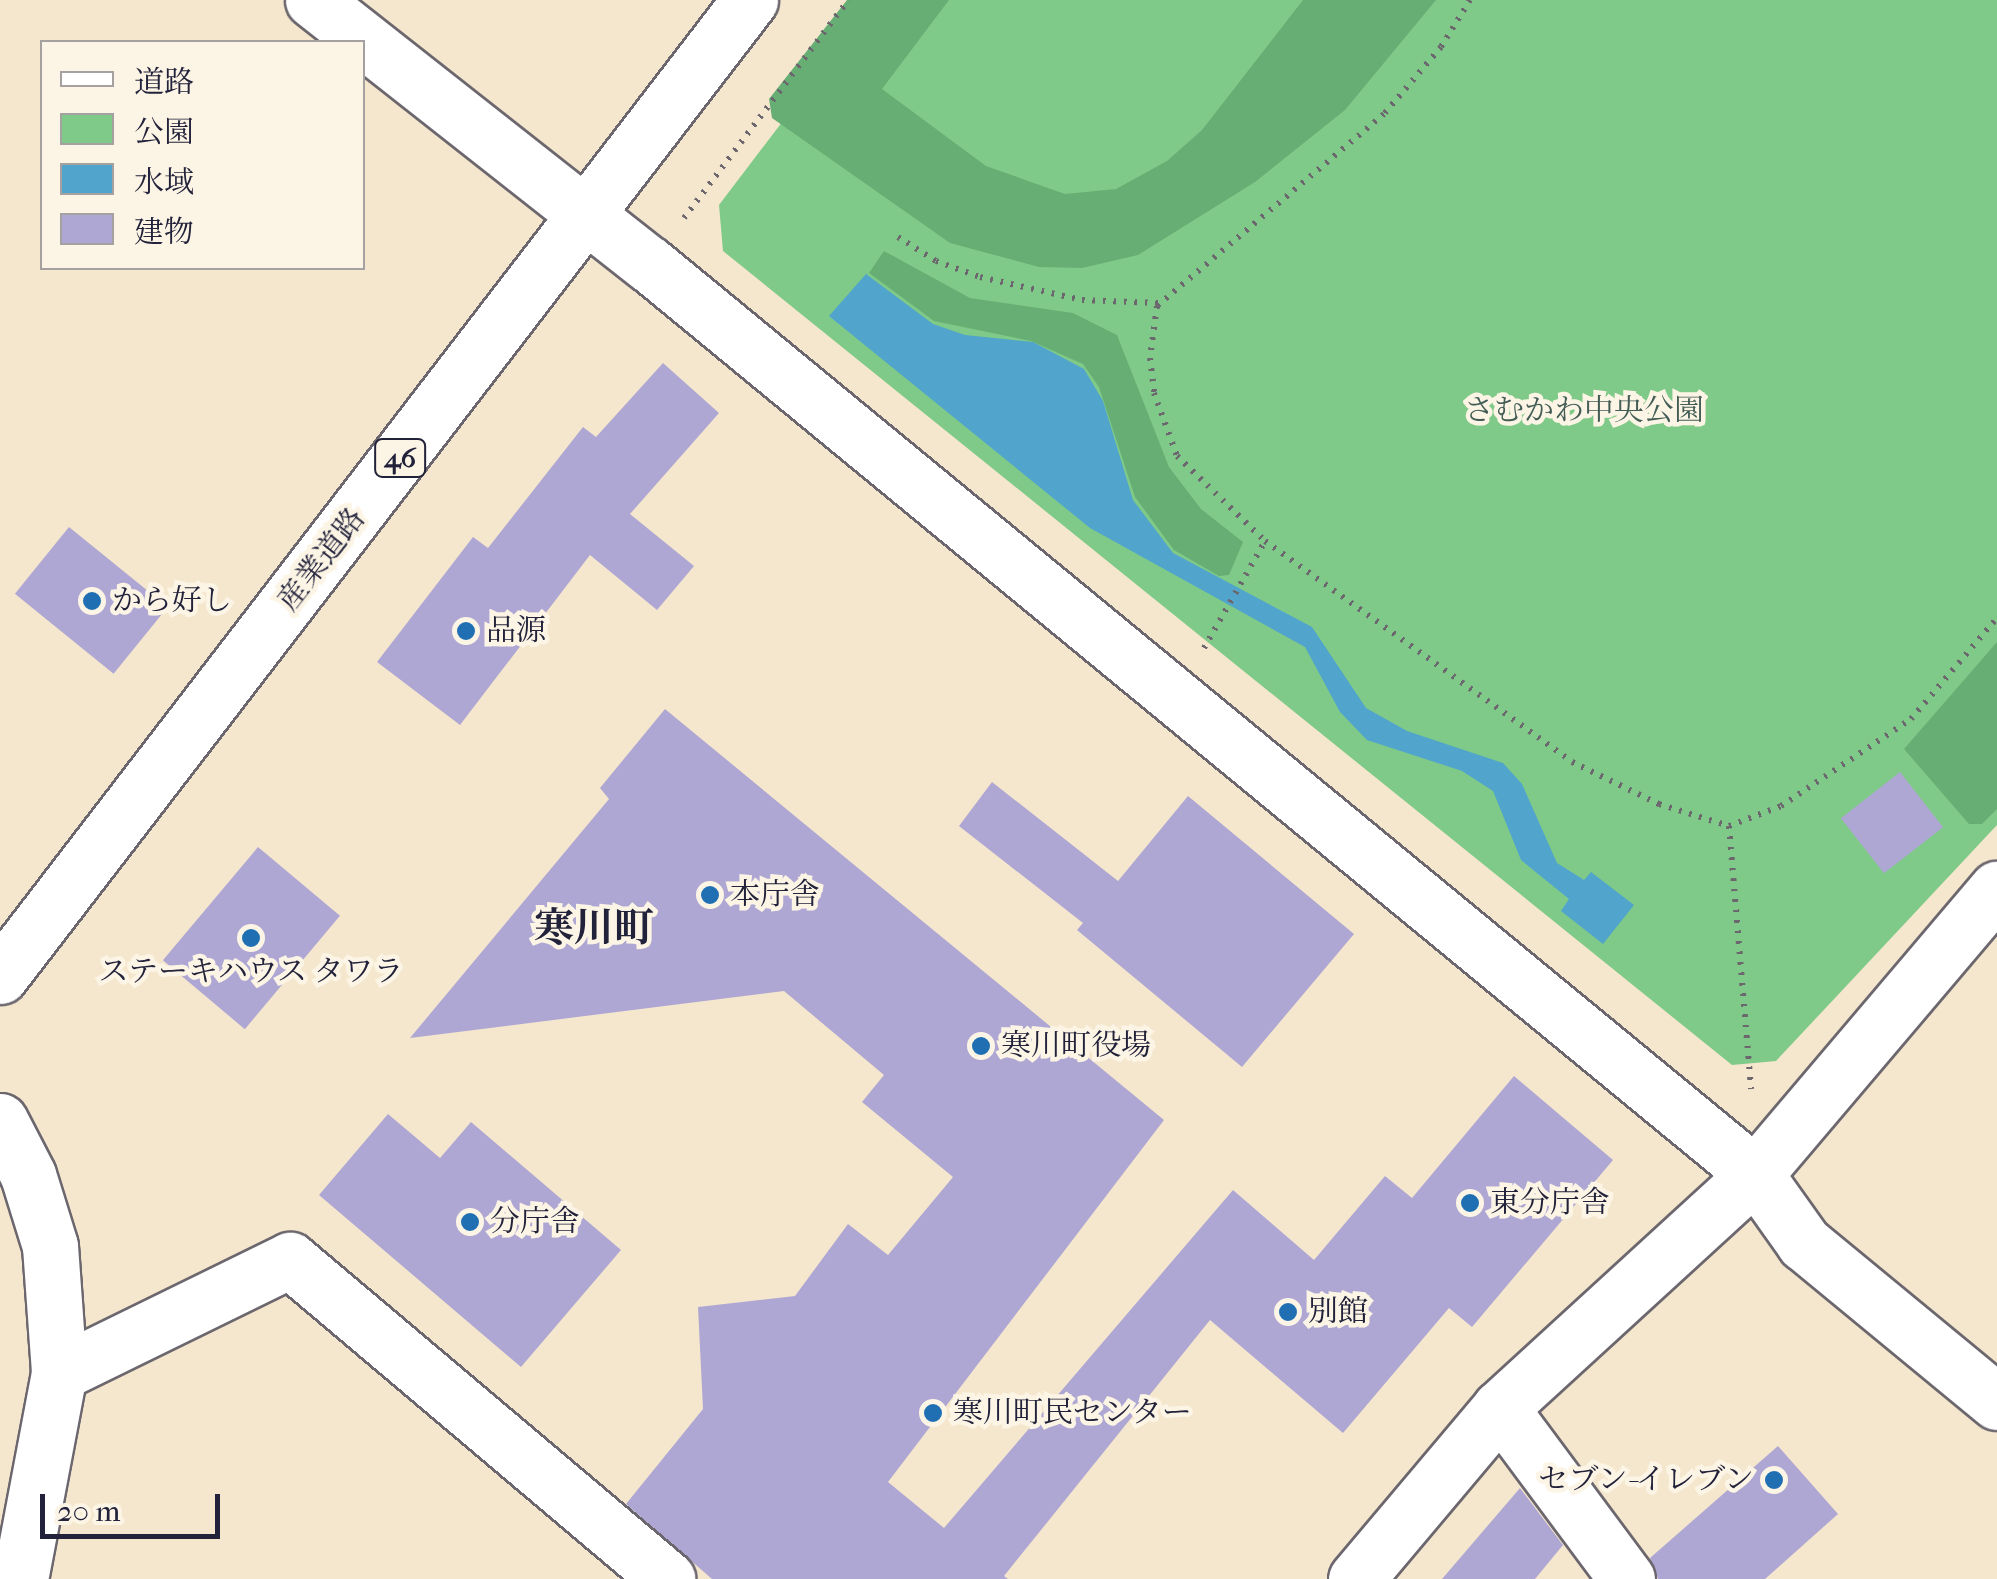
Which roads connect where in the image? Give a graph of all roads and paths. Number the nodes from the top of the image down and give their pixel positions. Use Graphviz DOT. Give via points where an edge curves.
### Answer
graph roads {
  1 [pos="313,0"];
  2 [pos="750,0"];
  3 [pos="848,0"];
  4 [pos="1470,0"];
  5 [pos="364,40"];
  6 [pos="365,41"];
  7 [pos="586,214"];
  8 [pos="670,234"];
  9 [pos="898,237"];
  10 [pos="1159,303"];
  11 [pos="1265,540"];
  12 [pos="1997,618"];
  13 [pos="1172,692"];
  14 [pos="1729,826"];
  15 [pos="1997,888"];
  16 [pos="0,976"];
  17 [pos="1750,1089"];
  18 [pos="0,1121"];
  19 [pos="1755,1174"];
  20 [pos="59,1374"];
  21 [pos="1997,1402"];
  22 [pos="1500,1408"];
  23 [pos="20,1579"];
  24 [pos="667,1579"];
  25 [pos="1356,1579"];
  26 [pos="1627,1579"];
  1 -- 5 [label="street"];
  2 -- 7 [label="street, 産業道路 / 46"];
  3 -- 8 [label="path"];
  4 -- 10 [label="path" via="1441,47 1384,114"];
  6 -- 7 [label="street"];
  7 -- 13 [label="street"];
  7 -- 16 [label="street, 産業道路 / 46"];
  9 -- 10 [label="path" via="936,261 1030,289 1082,300"];
  10 -- 11 [label="path" via="1150,358 1154,393 1177,456"];
  11 -- 13 [label="path" via="1211,640"];
  11 -- 14 [label="path" via="1572,762 1659,804"];
  12 -- 14 [label="path" via="1911,719 1781,806"];
  13 -- 19 [label="street"];
  14 -- 17 [label="path"];
  15 -- 19 [label="street"];
  18 -- 20 [label="street" via="28,1175 50,1246"];
  19 -- 21 [label="street" via="1804,1243"];
  19 -- 22 [label="street"];
  20 -- 23 [label="street"];
  20 -- 24 [label="street" via="290,1260"];
  22 -- 25 [label="street"];
  22 -- 26 [label="street"];
}
